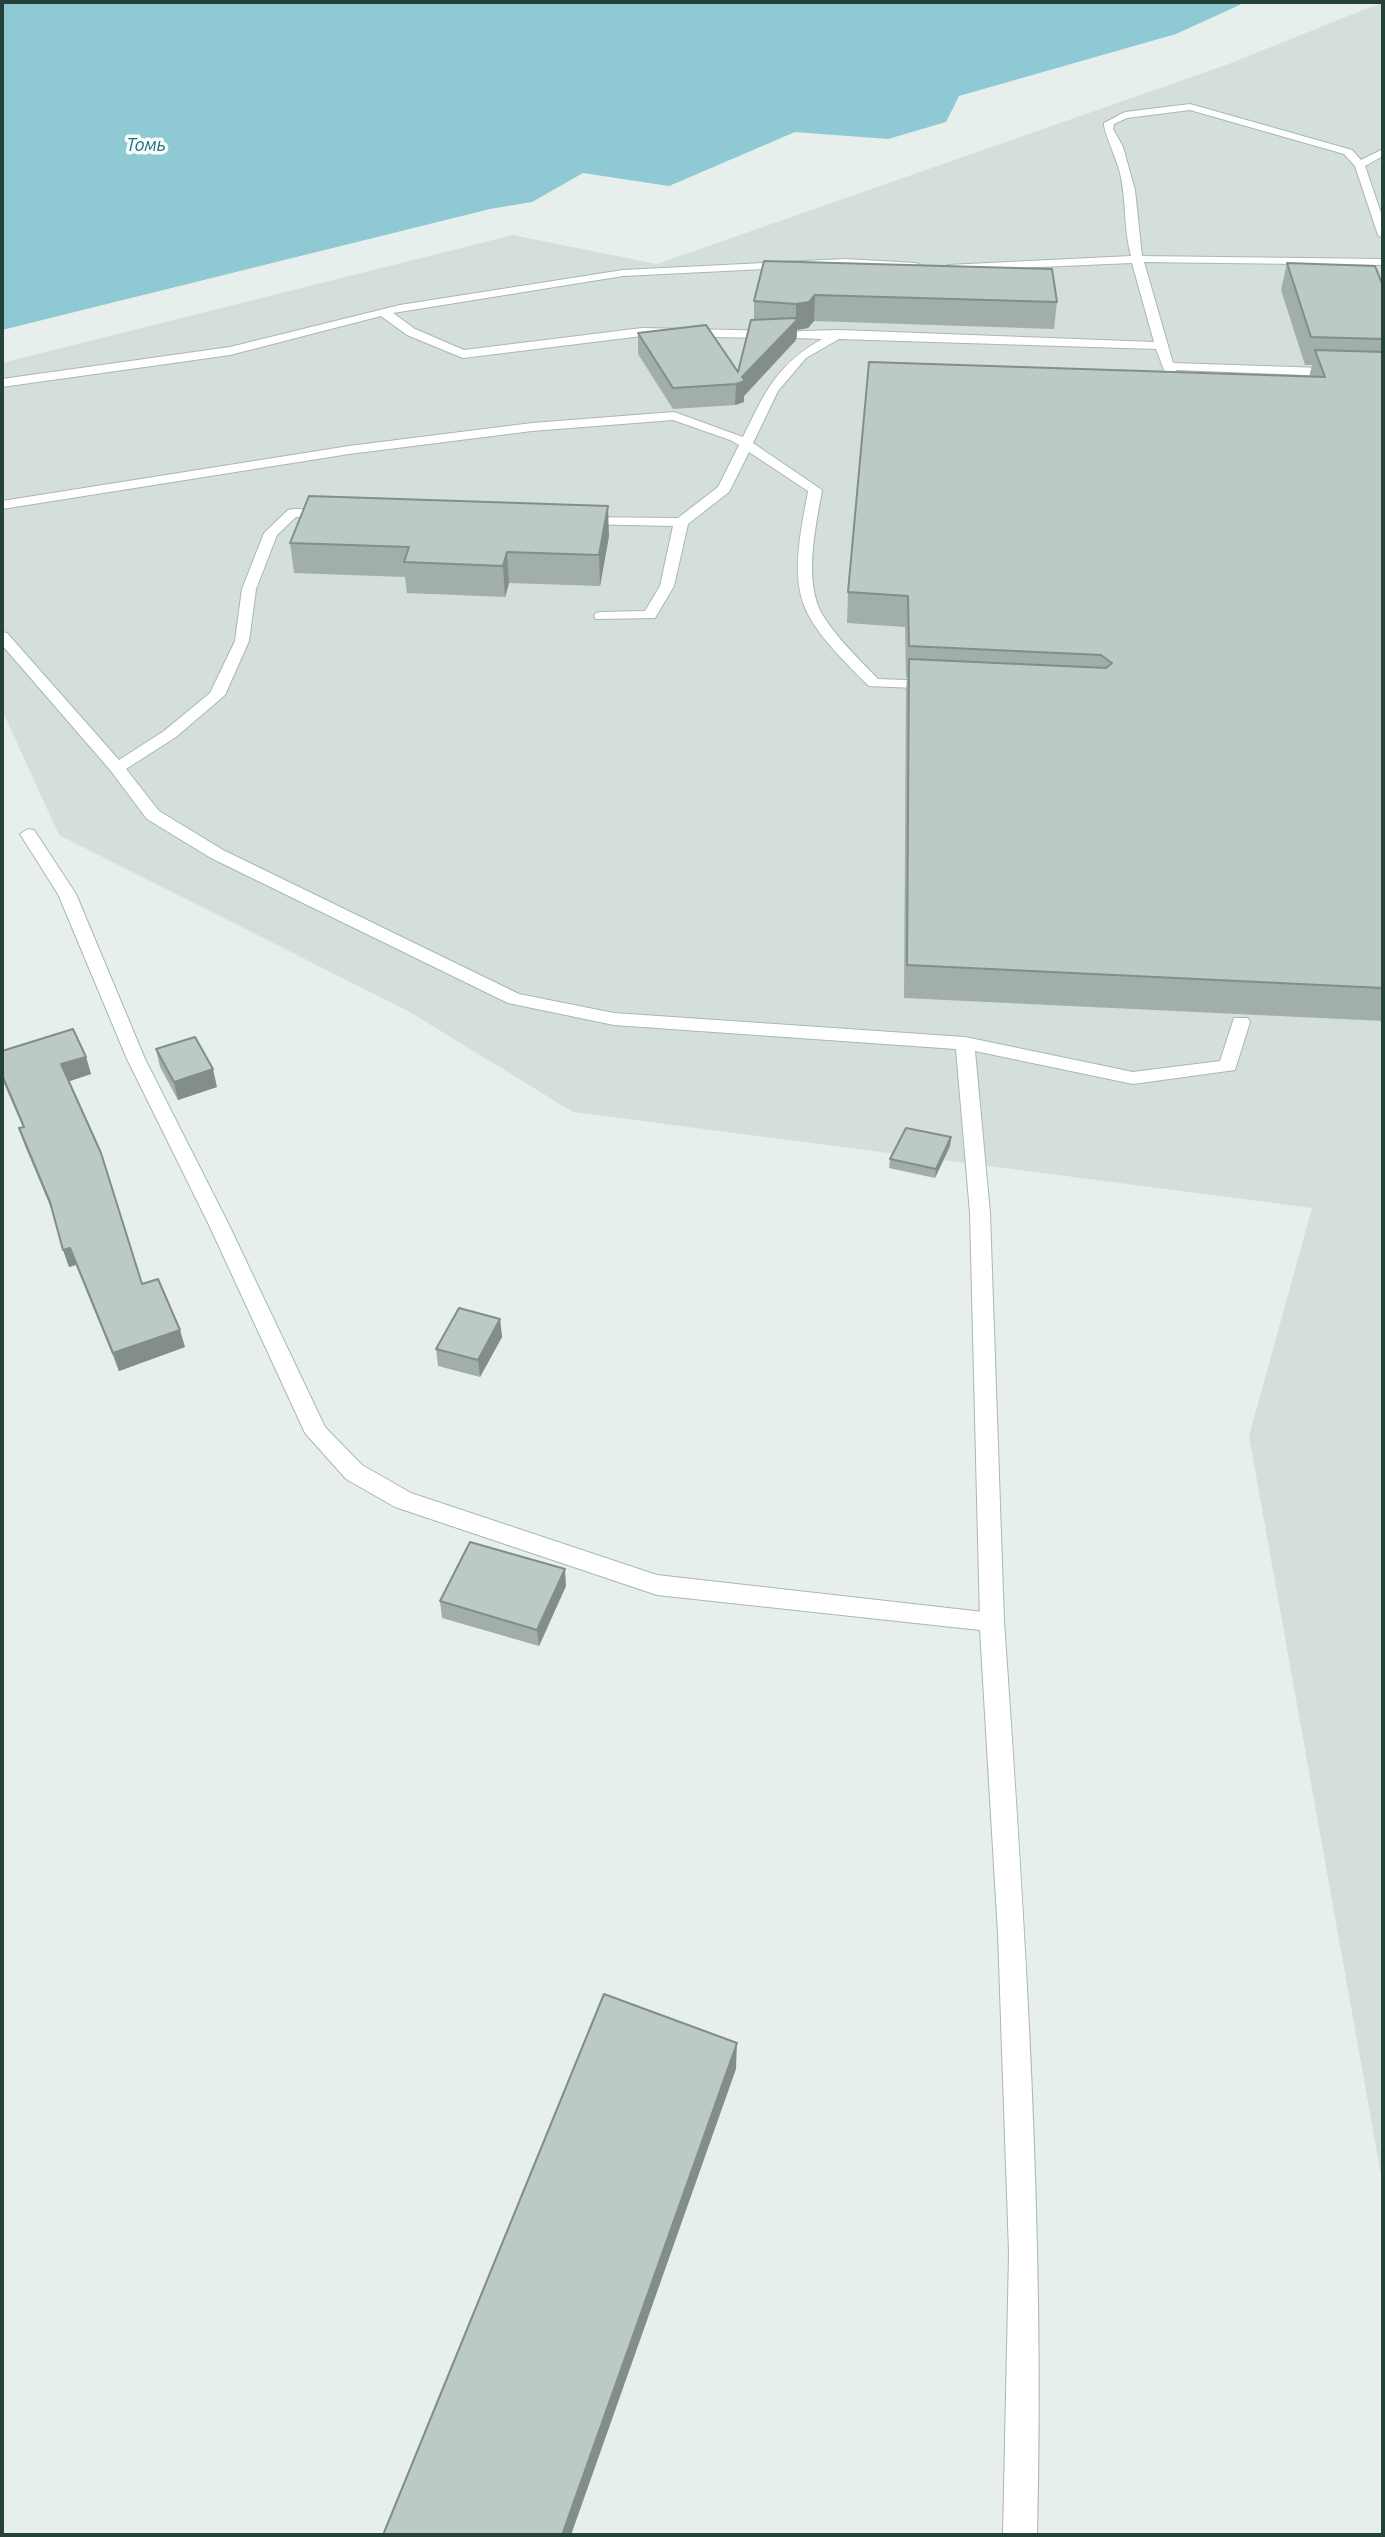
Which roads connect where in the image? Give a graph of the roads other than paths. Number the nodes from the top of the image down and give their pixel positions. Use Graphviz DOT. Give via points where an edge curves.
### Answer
graph roads {
  1 [pos="1383,152"];
  2 [pos="1360,165"];
  3 [pos="1383,235"];
  4 [pos="1139,259"];
  5 [pos="1383,262"];
  6 [pos="925,267"];
  7 [pos="938,268"];
  8 [pos="383,312"];
  9 [pos="840,334"];
  10 [pos="1161,346"];
  11 [pos="1169,366"];
  12 [pos="1383,374"];
  13 [pos="2,383"];
  14 [pos="1177,388"];
  15 [pos="747,445"];
  16 [pos="2,505"];
  17 [pos="345,514"];
  18 [pos="571,520"];
  19 [pos="681,522"];
  20 [pos="601,616"];
  21 [pos="2,636"];
  22 [pos="943,686"];
  23 [pos="117,768"];
  24 [pos="28,834"];
  25 [pos="1241,1022"];
  26 [pos="965,1043"];
  27 [pos="992,1620"];
  28 [pos="1020,2535"];
  1 -- 2 [label="street"];
  2 -- 3 [label="street"];
  2 -- 4 [label="street" via="1348,152 1190,107 1125,115 1109,123 1108,129 1130,190 1134,248"];
  4 -- 5 [label="street"];
  4 -- 7 [label="street"];
  4 -- 10 [label="street"];
  6 -- 8 [label="street" via="845,262 623,273"];
  8 -- 9 [label="street" via="411,332 463,354 642,332"];
  8 -- 13 [label="street" via="230,351"];
  9 -- 10 [label="street"];
  9 -- 15 [label="street" via="802,355 772,390"];
  10 -- 11 [label="street"];
  11 -- 12 [label="street"];
  11 -- 14 [label="street"];
  15 -- 16 [label="street" via="674,416 558,425 349,450"];
  15 -- 19 [label="street" via="724,489"];
  15 -- 22 [label="street" via="815,490 805,555 811,606 860,669 874,683"];
  17 -- 23 [label="street" via="293,513 271,533 249,589 242,641 217,695 170,734"];
  18 -- 19 [label="street"];
  19 -- 20 [label="street" via="667,586 649,615"];
  21 -- 23 [label="street"];
  23 -- 26 [label="street" via="153,815 217,854 514,999 614,1019"];
  24 -- 27 [label="street" via="67,894 136,1059 316,1433 354,1472 403,1500 657,1585"];
  25 -- 26 [label="street" via="1228,1066 1133,1078"];
  26 -- 27 [label="street" via="980,1213"];
  27 -- 28 [label="street" via="1012,1934 1024,2253"];
}
